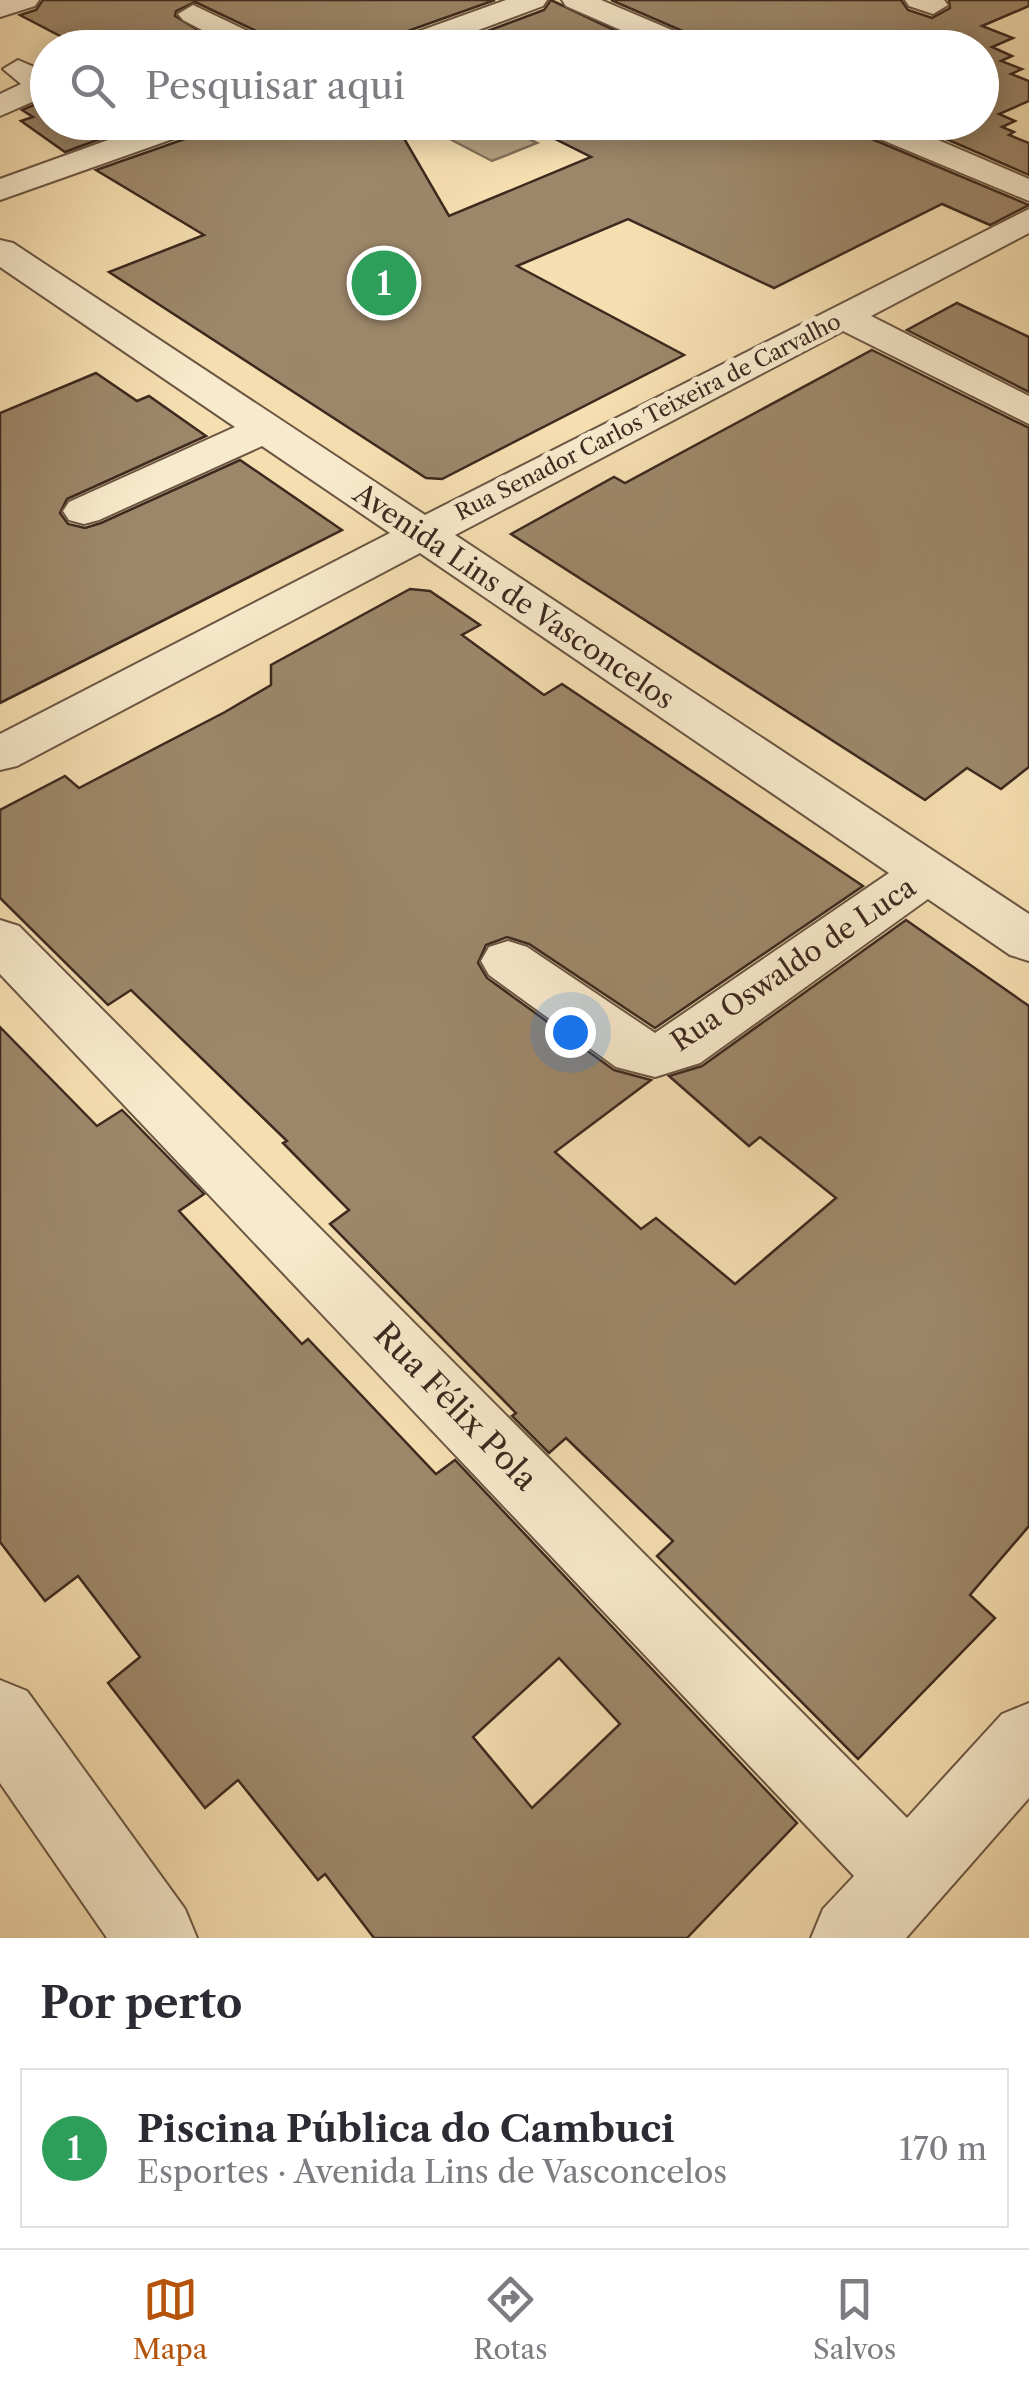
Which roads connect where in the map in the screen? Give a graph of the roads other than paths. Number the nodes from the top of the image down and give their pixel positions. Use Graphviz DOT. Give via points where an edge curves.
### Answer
graph roads {
  1 [pos="26,0"];
  2 [pos="533,0"];
  3 [pos="576,0"];
  4 [pos="0,8"];
  5 [pos="193,14"];
  6 [pos="225,30"];
  7 [pos="450,30"];
  8 [pos="647,30"];
  9 [pos="18,69"];
  10 [pos="30,75"];
  11 [pos="30,92"];
  12 [pos="0,106"];
  13 [pos="140,140"];
  14 [pos="909,140"];
  15 [pos="0,190"];
  16 [pos="1029,191"];
  17 [pos="1029,219"];
  18 [pos="0,251"];
  19 [pos="842,316"];
  20 [pos="1029,412"];
  21 [pos="266,429"];
  22 [pos="84,512"];
  23 [pos="422,534"];
  24 [pos="0,754"];
  25 [pos="927,873"];
  26 [pos="0,940"];
  27 [pos="1029,941"];
  28 [pos="508,960"];
  29 [pos="0,1718"];
  30 [pos="1029,1741"];
  31 [pos="908,1875"];
  32 [pos="156,1938"];
  33 [pos="852,1938"];
  1 -- 4 [label="street"];
  2 -- 7 [label="street"];
  3 -- 8 [label="street"];
  5 -- 6 [label="street"];
  9 -- 10 [label="street"];
  11 -- 12 [label="street"];
  13 -- 15 [label="street"];
  14 -- 16 [label="street"];
  17 -- 19 [label="street, Rua Senador Carlos Teixeira de Carvalho"];
  18 -- 21 [label="street, Avenida Lins de Vasconcelos"];
  19 -- 20 [label="street"];
  19 -- 23 [label="street, Rua Senador Carlos Teixeira de Carvalho"];
  21 -- 22 [label="street"];
  21 -- 23 [label="street, Avenida Lins de Vasconcelos"];
  23 -- 24 [label="street, Rua Senador Carlos Teixeira de Carvalho"];
  23 -- 25 [label="street, Avenida Lins de Vasconcelos"];
  25 -- 27 [label="street, Avenida Lins de Vasconcelos"];
  25 -- 28 [label="street, Rua Oswaldo de Luca" via="680,1047 655,1055 636,1051"];
  26 -- 31 [label="street, Rua Félix Pola"];
  29 -- 32 [label="street"];
  30 -- 31 [label="street"];
  31 -- 33 [label="street"];
}
